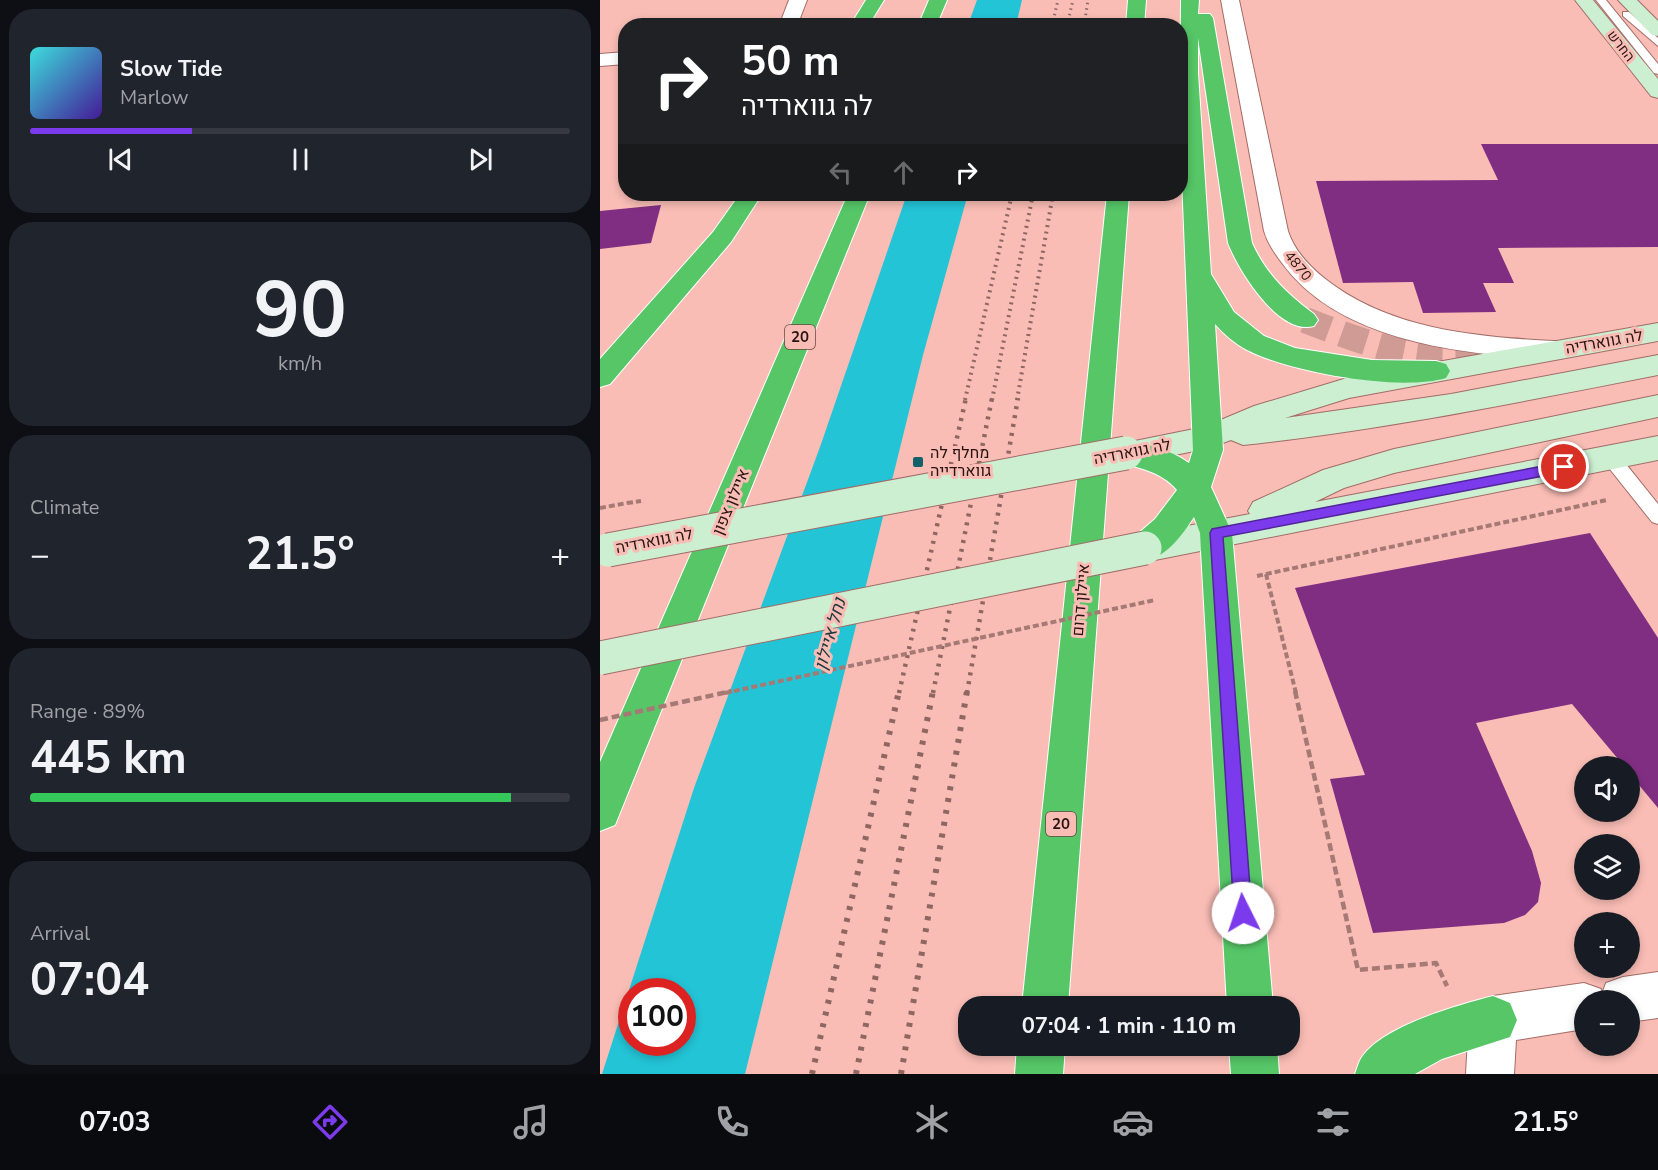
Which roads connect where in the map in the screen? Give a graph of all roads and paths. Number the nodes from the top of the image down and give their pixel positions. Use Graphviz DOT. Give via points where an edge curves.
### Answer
graph roads {
  1 [pos="798,0"];
  2 [pos="875,0"];
  3 [pos="938,0"];
  4 [pos="1137,0"];
  5 [pos="1190,0"];
  6 [pos="1201,0"];
  7 [pos="1230,0"];
  8 [pos="1584,0"];
  9 [pos="1601,0"];
  10 [pos="1613,0"];
  11 [pos="1627,0"];
  12 [pos="791,18"];
  13 [pos="864,18"];
  14 [pos="930,18"];
  15 [pos="1136,18"];
  16 [pos="1658,31"];
  17 [pos="1658,43"];
  18 [pos="618,59"];
  19 [pos="600,60"];
  20 [pos="1658,71"];
  21 [pos="1658,92"];
  22 [pos="746,201"];
  23 [pos="856,201"];
  24 [pos="1117,201"];
  25 [pos="1200,268"];
  26 [pos="1305,320"];
  27 [pos="1658,332"];
  28 [pos="1554,350"];
  29 [pos="1658,365"];
  30 [pos="1436,371"];
  31 [pos="603,372"];
  32 [pos="1658,406"];
  33 [pos="1209,438"];
  34 [pos="1658,448"];
  35 [pos="1126,453"];
  36 [pos="1611,458"];
  37 [pos="1195,486"];
  38 [pos="1640,493"];
  39 [pos="627,503"];
  40 [pos="600,508"];
  41 [pos="1658,517"];
  42 [pos="1216,533"];
  43 [pos="1145,548"];
  44 [pos="604,550"];
  45 [pos="1266,574"];
  46 [pos="1219,584"];
  47 [pos="1155,600"];
  48 [pos="600,658"];
  49 [pos="600,720"];
  50 [pos="600,810"];
  51 [pos="1658,995"];
  52 [pos="1046,996"];
  53 [pos="1249,996"];
  54 [pos="1640,998"];
  55 [pos="1574,1008"];
  56 [pos="1493,1020"];
  57 [pos="1040,1056"];
  58 [pos="1254,1056"];
  59 [pos="1039,1074"];
  60 [pos="1255,1074"];
  61 [pos="1379,1074"];
  62 [pos="1490,1074"];
  1 -- 12 [label="street"];
  2 -- 13 [label="highway"];
  3 -- 14 [label="highway"];
  4 -- 15 [label="highway"];
  5 -- 25 [label="highway" via="1188,74"];
  6 -- 26 [label="highway" via="1240,243 1268,291"];
  7 -- 28 [label="street, 4870" via="1280,243 1301,273 1326,295 1350,308 1427,334 1496,347"];
  8 -- 21 [label="main road, החרש"];
  9 -- 20 [label="lane"];
  10 -- 17 [label="lane"];
  11 -- 16 [label="main road"];
  18 -- 19 [label="street"];
  22 -- 31 [label="highway" via="722,237"];
  23 -- 50 [label="highway, איילון צפון / 20"];
  24 -- 52 [label="highway, איילון דרום / 20"];
  25 -- 30 [label="highway" via="1218,310 1239,332 1266,349 1298,359 1357,368 1398,373"];
  25 -- 33 [label="highway"];
  27 -- 28 [label="main road, לה גווארדיה"];
  28 -- 30 [label="main road, לה גווארדיה"];
  29 -- 33 [label="main road" via="1304,429"];
  30 -- 33 [label="main road, לה גווארדיה" via="1301,401"];
  32 -- 42 [label="main road" via="1394,461 1334,479"];
  33 -- 35 [label="main road, לה גווארדיה"];
  33 -- 37 [label="highway" via="1206,460"];
  34 -- 36 [label="main road"];
  35 -- 37 [label="highway" via="1161,462"];
  35 -- 44 [label="main road, לה גווארדיה, bridge"];
  36 -- 38 [label="lane"];
  36 -- 42 [label="main road"];
  37 -- 42 [label="highway"];
  37 -- 43 [label="highway" via="1168,529"];
  38 -- 41 [label="lane"];
  38 -- 45 [label="path"];
  39 -- 40 [label="path"];
  42 -- 43 [label="main road"];
  42 -- 46 [label="highway"];
  43 -- 48 [label="main road, bridge"];
  45 -- 46 [label="path"];
  45 -- 56 [label="path" via="1358,970 1436,963 1445,984"];
  46 -- 53 [label="highway"];
  47 -- 49 [label="path, bridge"];
  51 -- 54 [label="street"];
  55 -- 56 [label="street"];
  56 -- 61 [label="highway" via="1448,1031 1415,1047"];
  56 -- 62 [label="street"];
  57 -- 59 [label="highway"];
  58 -- 60 [label="highway"];
}
